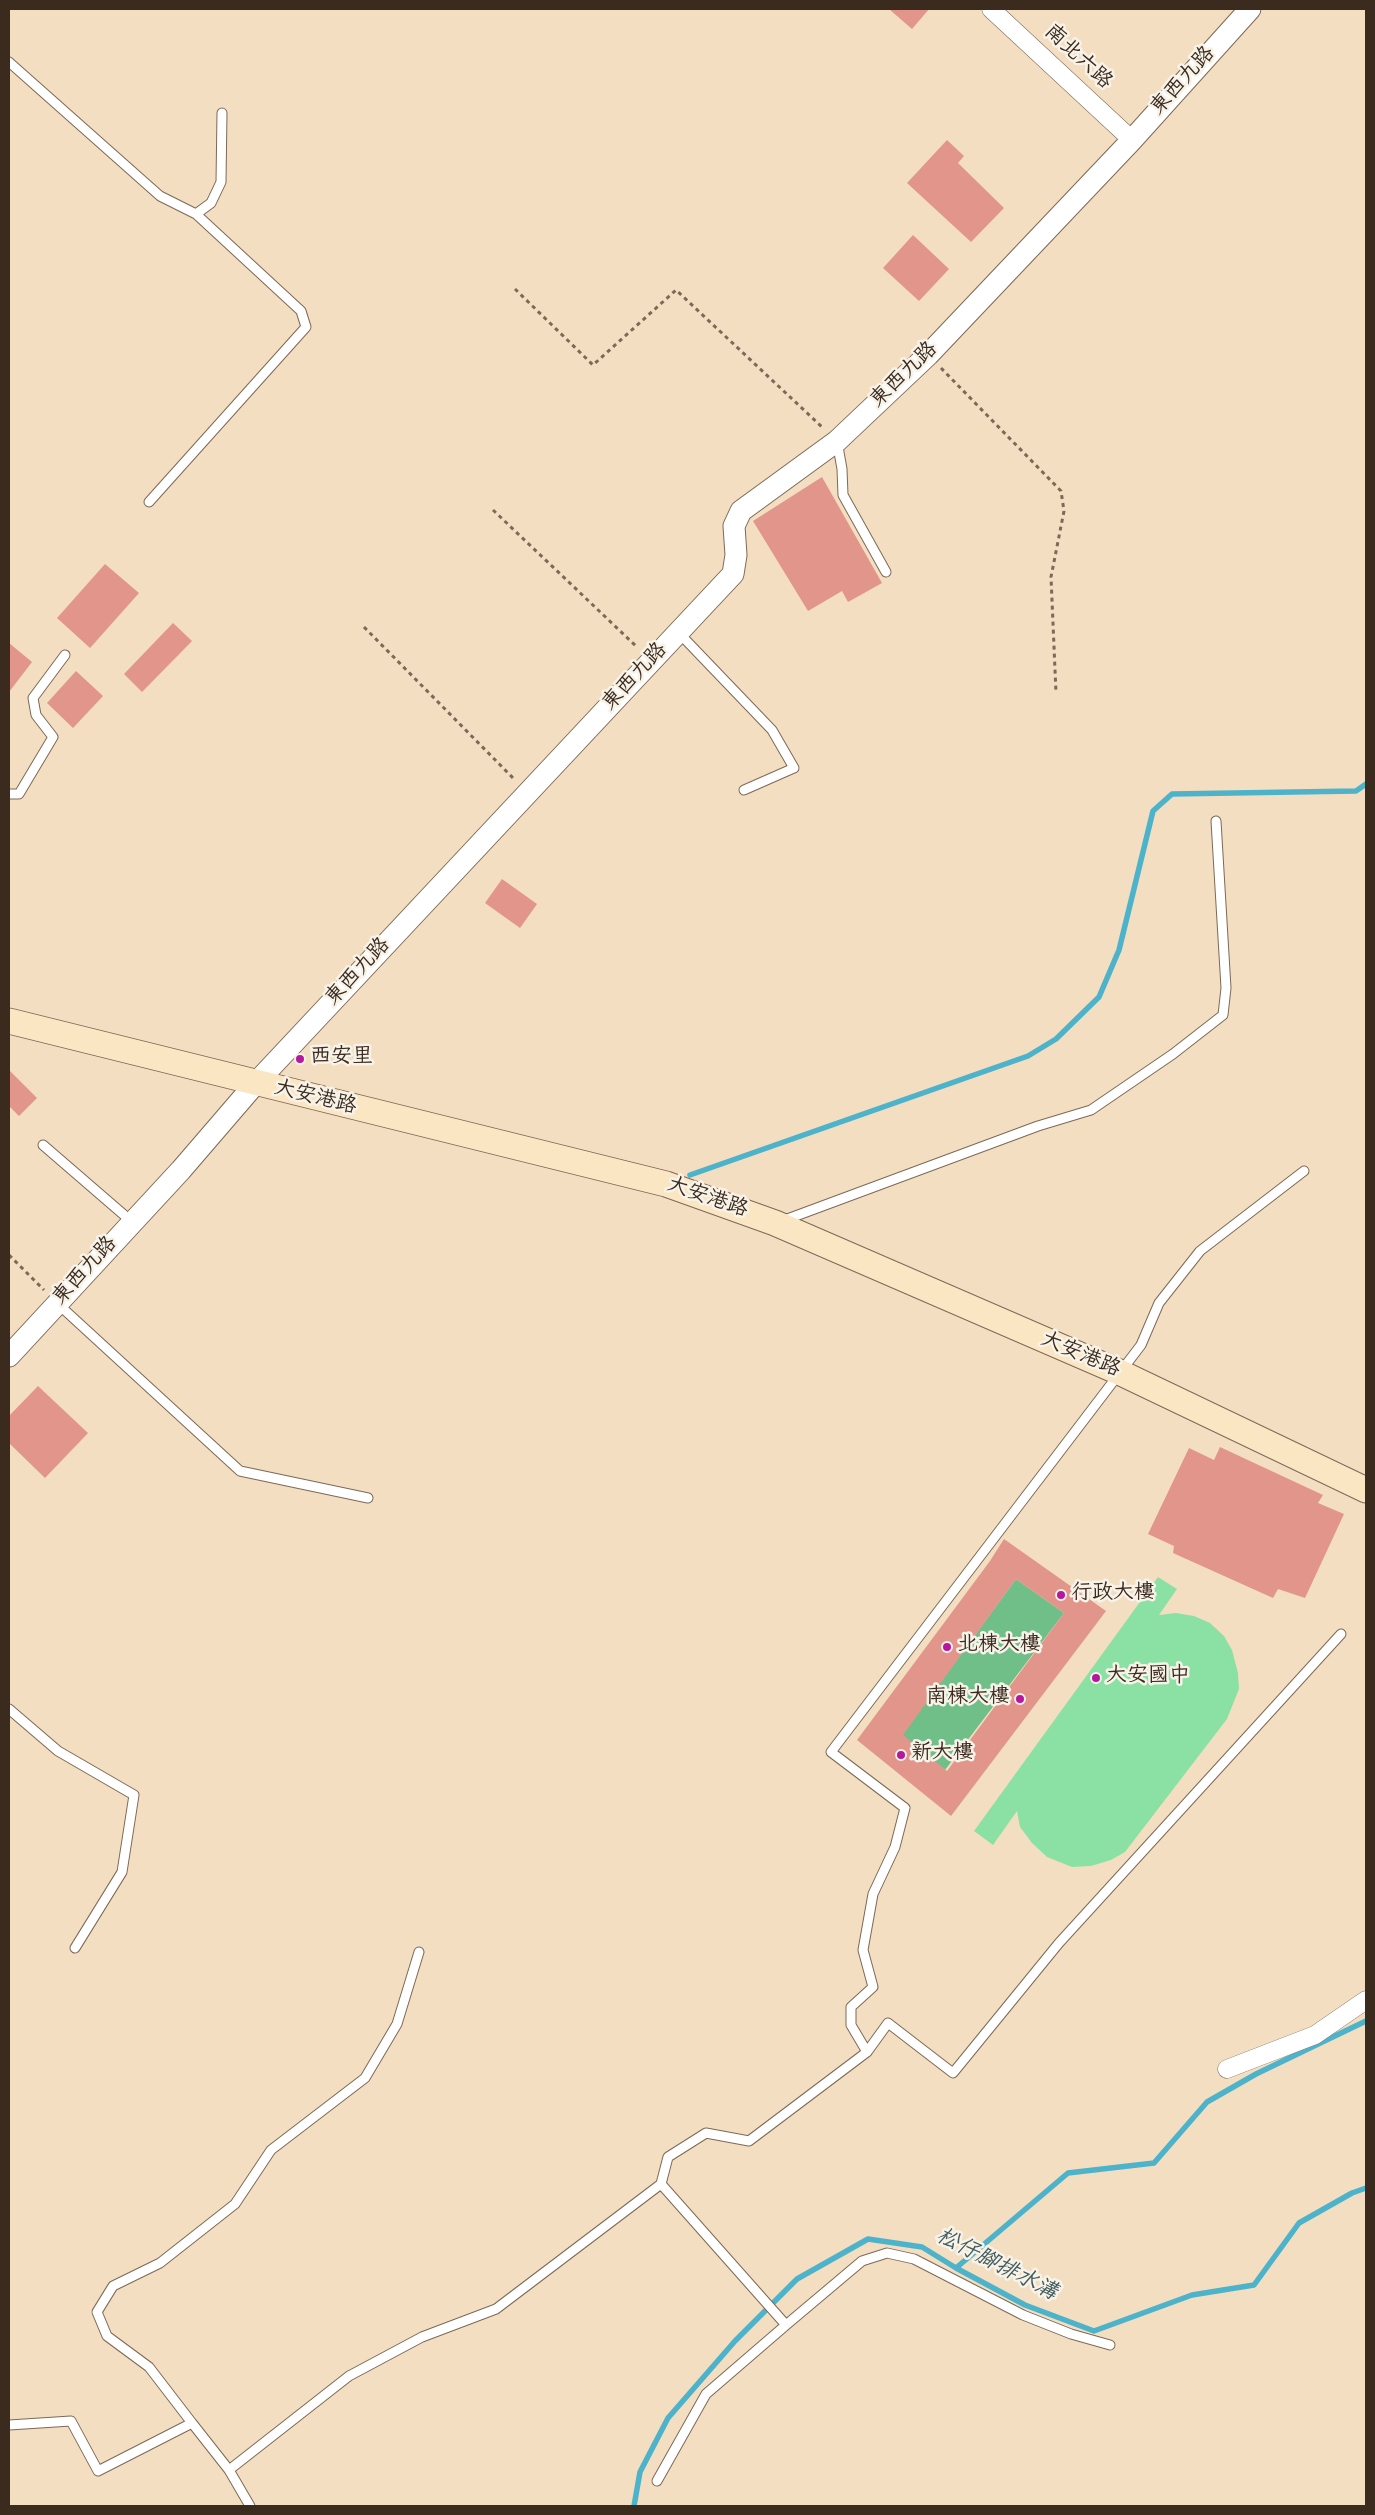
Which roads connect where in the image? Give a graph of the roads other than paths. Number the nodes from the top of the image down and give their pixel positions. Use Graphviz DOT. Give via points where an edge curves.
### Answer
graph roads {
  1 [pos="991,9"];
  2 [pos="1250,9"];
  3 [pos="9,62"];
  4 [pos="222,113"];
  5 [pos="1132,140"];
  6 [pos="196,214"];
  7 [pos="837,441"];
  8 [pos="149,502"];
  9 [pos="886,572"];
  10 [pos="679,632"];
  11 [pos="65,655"];
  12 [pos="744,790"];
  13 [pos="9,794"];
  14 [pos="1216,821"];
  15 [pos="9,1022"];
  16 [pos="255,1084"];
  17 [pos="42,1145"];
  18 [pos="1304,1171"];
  19 [pos="131,1221"];
  20 [pos="775,1223"];
  21 [pos="58,1304"];
  22 [pos="9,1356"];
  23 [pos="1119,1372"];
  24 [pos="1366,1490"];
  25 [pos="368,1498"];
  26 [pos="1341,1634"];
  27 [pos="9,1709"];
  28 [pos="75,1948"];
  29 [pos="419,1952"];
  30 [pos="1366,2000"];
  31 [pos="867,2052"];
  32 [pos="1227,2070"];
  33 [pos="661,2184"];
  34 [pos="784,2323"];
  35 [pos="1110,2345"];
  36 [pos="192,2423"];
  37 [pos="9,2425"];
  38 [pos="228,2470"];
  39 [pos="657,2481"];
  40 [pos="250,2506"];
  1 -- 5 [label="street, 南北六路"];
  2 -- 5 [label="street, 東西九路"];
  3 -- 6 [label="lane" via="160,196"];
  4 -- 6 [label="lane" via="221,182 211,203"];
  5 -- 7 [label="street, 東西九路" via="928,355"];
  6 -- 8 [label="lane" via="301,311 306,327"];
  7 -- 9 [label="lane" via="843,495"];
  7 -- 10 [label="street, 東西九路" via="741,511 734,526 736,555 733,574"];
  10 -- 12 [label="lane" via="772,730 794,768"];
  10 -- 16 [label="street, 東西九路"];
  11 -- 13 [label="lane" via="33,698 36,715 53,737 18,794"];
  14 -- 20 [label="lane" via="1226,988 1222,1015 1173,1054 1091,1110"];
  15 -- 16 [label="main road, 大安港路"];
  16 -- 19 [label="street, 東西九路" via="181,1170"];
  16 -- 20 [label="main road, 大安港路" via="666,1184"];
  17 -- 19 [label="lane"];
  18 -- 23 [label="lane" via="1200,1251 1159,1303 1141,1345"];
  19 -- 21 [label="street, 東西九路"];
  20 -- 23 [label="main road, 大安港路"];
  21 -- 22 [label="street, 東西九路"];
  21 -- 25 [label="lane" via="240,1471"];
  23 -- 24 [label="main road, 大安港路"];
  23 -- 31 [label="lane" via="831,1752 906,1808 894,1847 873,1894 863,1950 873,1987 852,2007 851,2025"];
  26 -- 31 [label="lane" via="1059,1943 953,2073 888,2023"];
  27 -- 28 [label="lane" via="58,1751 134,1795 122,1872"];
  29 -- 36 [label="lane" via="397,2024 365,2078 271,2150 236,2204 160,2263 113,2286 98,2312 107,2336 149,2367"];
  30 -- 32 [label="street" via="1315,2035"];
  31 -- 33 [label="lane" via="749,2140 706,2133 668,2157"];
  33 -- 34 [label="lane"];
  33 -- 38 [label="lane" via="496,2309 422,2337 349,2376"];
  34 -- 35 [label="lane" via="862,2261 887,2253 914,2259 1023,2315"];
  34 -- 39 [label="lane" via="706,2394"];
  36 -- 37 [label="lane" via="98,2472 71,2421"];
  36 -- 38 [label="lane"];
  38 -- 40 [label="lane"];
}
